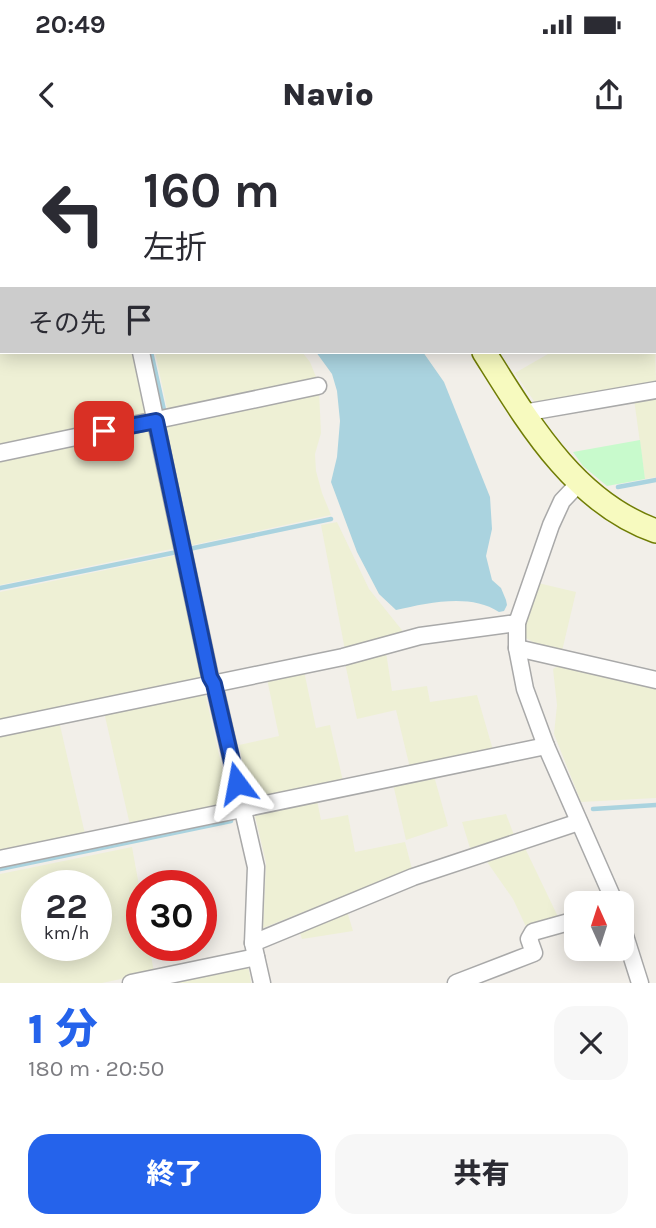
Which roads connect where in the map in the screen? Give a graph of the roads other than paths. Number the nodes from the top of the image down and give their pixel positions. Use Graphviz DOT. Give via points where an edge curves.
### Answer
graph roads {
  1 [pos="141,354"];
  2 [pos="485,354"];
  3 [pos="318,386"];
  4 [pos="656,390"];
  5 [pos="523,413"];
  6 [pos="156,421"];
  7 [pos="0,453"];
  8 [pos="579,483"];
  9 [pos="656,531"];
  10 [pos="517,623"];
  11 [pos="517,648"];
  12 [pos="656,680"];
  13 [pos="214,684"];
  14 [pos="0,728"];
  15 [pos="546,746"];
  16 [pos="243,808"];
  17 [pos="579,822"];
  18 [pos="0,859"];
  19 [pos="610,891"];
  20 [pos="564,923"];
  21 [pos="255,950"];
  22 [pos="633,961"];
  23 [pos="460,982"];
  24 [pos="131,983"];
  25 [pos="262,983"];
  26 [pos="640,983"];
  1 -- 6 [label="street"];
  2 -- 5 [label="street"];
  3 -- 6 [label="street"];
  4 -- 5 [label="street"];
  5 -- 8 [label="street"];
  6 -- 7 [label="street"];
  6 -- 13 [label="street"];
  8 -- 9 [label="street" via="605,505"];
  8 -- 10 [label="street" via="562,501 551,525"];
  10 -- 11 [label="street"];
  10 -- 13 [label="street" via="420,636"];
  11 -- 12 [label="street"];
  11 -- 15 [label="street" via="525,689"];
  13 -- 14 [label="street"];
  13 -- 16 [label="street"];
  15 -- 16 [label="street"];
  15 -- 17 [label="street"];
  16 -- 18 [label="street"];
  16 -- 21 [label="street" via="256,867"];
  17 -- 19 [label="street"];
  17 -- 21 [label="street" via="413,877"];
  20 -- 23 [label="street" via="533,932 529,939 534,953"];
  21 -- 24 [label="street"];
  21 -- 25 [label="street"];
  22 -- 26 [label="street"];
}
